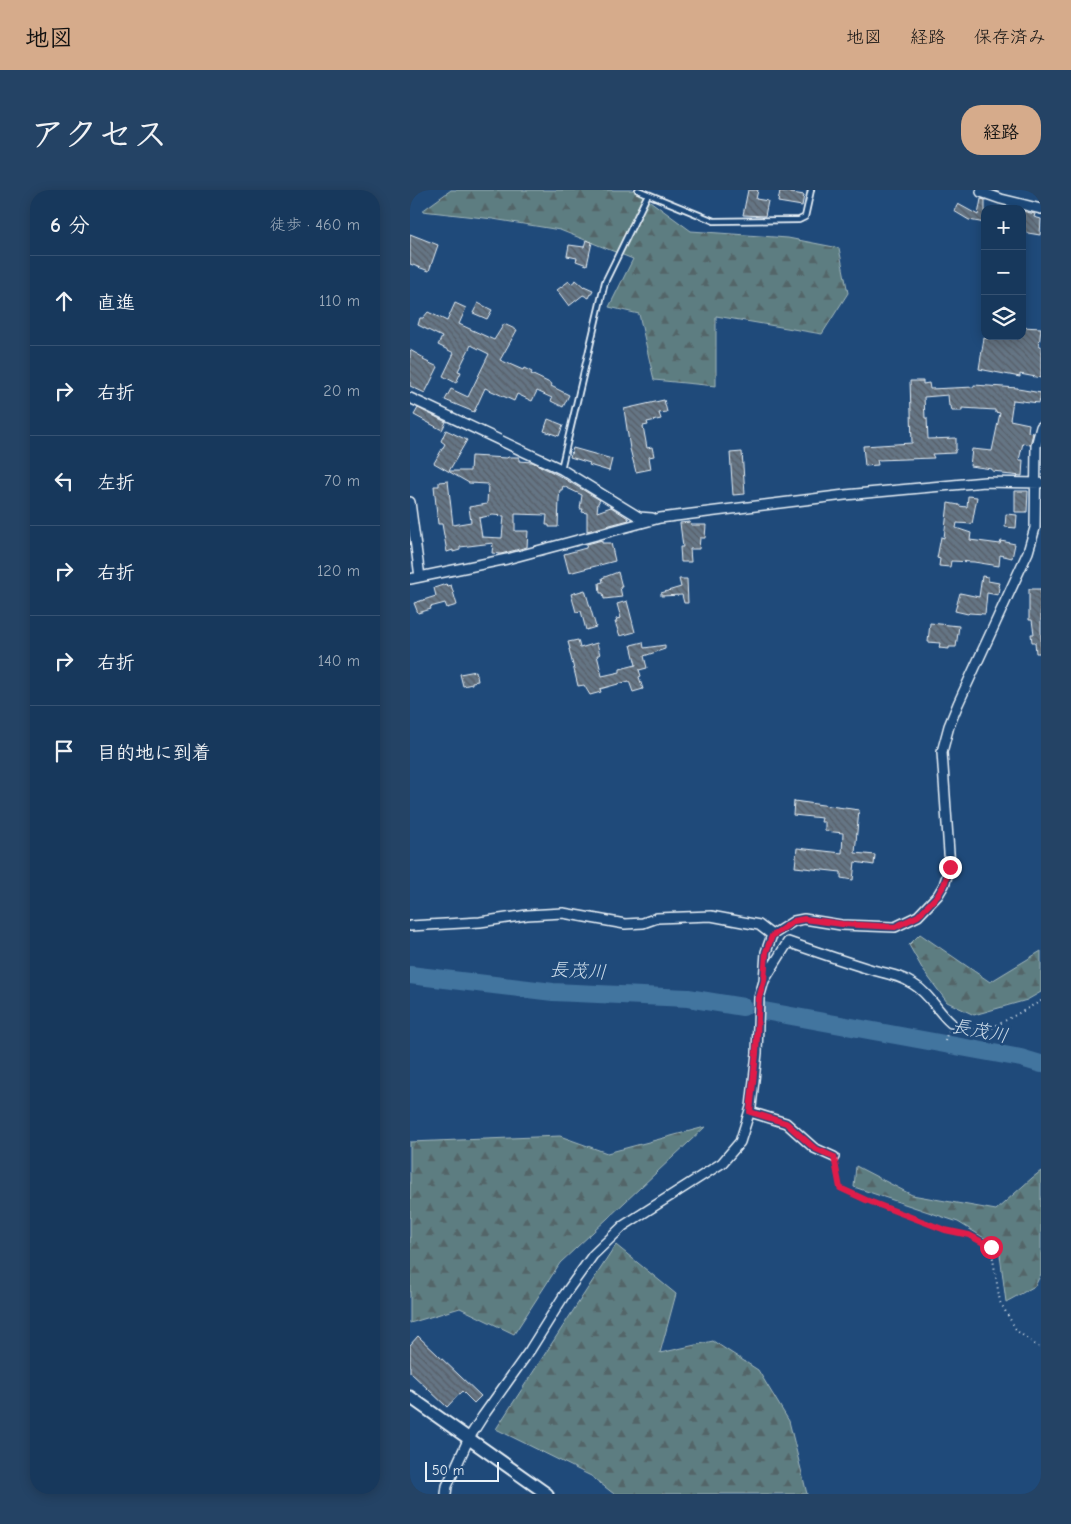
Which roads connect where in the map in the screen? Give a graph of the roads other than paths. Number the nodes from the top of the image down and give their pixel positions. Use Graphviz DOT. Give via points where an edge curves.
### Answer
graph roads {
  1 [pos="638,190"];
  2 [pos="811,190"];
  3 [pos="981,192"];
  4 [pos="648,194"];
  5 [pos="1041,208"];
  6 [pos="410,398"];
  7 [pos="1041,426"];
  8 [pos="561,469"];
  9 [pos="1038,483"];
  10 [pos="410,502"];
  11 [pos="660,518"];
  12 [pos="420,577"];
  13 [pos="410,579"];
  14 [pos="410,926"];
  15 [pos="772,936"];
  16 [pos="764,981"];
  17 [pos="951,1022"];
  18 [pos="750,1112"];
  19 [pos="834,1157"];
  20 [pos="410,1397"];
  21 [pos="469,1438"];
  22 [pos="446,1494"];
  23 [pos="548,1494"];
  1 -- 4 [label="lane"];
  2 -- 4 [label="lane" via="805,217 799,220 714,221"];
  3 -- 5 [label="street"];
  4 -- 8 [label="lane" via="605,282"];
  6 -- 8 [label="street"];
  7 -- 9 [label="street" via="1036,446"];
  8 -- 11 [label="street" via="639,517"];
  9 -- 11 [label="street" via="985,482"];
  9 -- 15 [label="street" via="1035,528 1028,552 958,704 942,752 950,857 944,885 918,916 895,927 804,919 794,921"];
  10 -- 12 [label="street"];
  11 -- 12 [label="street" via="507,559"];
  12 -- 13 [label="street"];
  14 -- 15 [label="street" via="563,913 625,924 657,918 711,916 759,925"];
  15 -- 16 [label="street" via="766,952"];
  16 -- 17 [label="street" via="788,942 915,984"];
  16 -- 18 [label="street" via="759,998"];
  18 -- 19 [label="street" via="786,1123 814,1148"];
  18 -- 21 [label="street" via="740,1142 722,1163 623,1226 593,1255"];
  20 -- 21 [label="main road"];
  21 -- 22 [label="street"];
  21 -- 23 [label="main road"];
}
